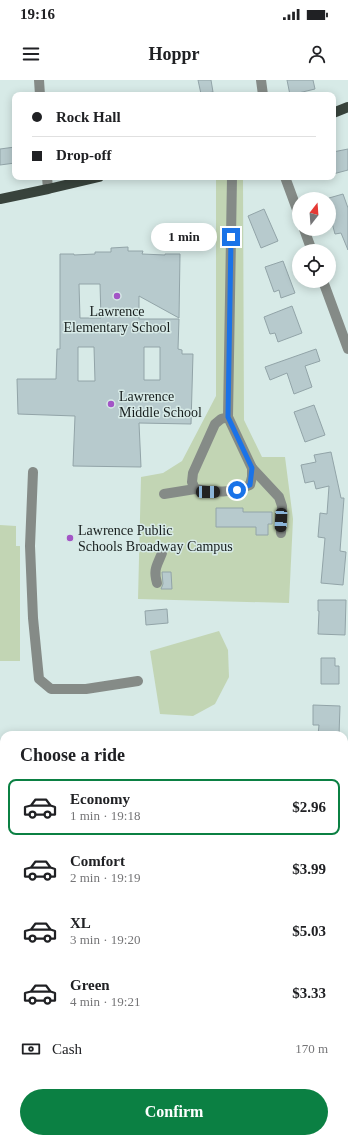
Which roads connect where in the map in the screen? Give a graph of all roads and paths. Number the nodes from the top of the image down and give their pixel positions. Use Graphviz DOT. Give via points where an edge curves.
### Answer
graph roads {
  1 [pos="39,80"];
  2 [pos="261,80"];
  3 [pos="40,92"];
  4 [pos="263,92"];
  5 [pos="348,108"];
  6 [pos="336,112"];
  7 [pos="47,180"];
  8 [pos="86,180"];
  9 [pos="232,180"];
  10 [pos="286,180"];
  11 [pos="48,189"];
  12 [pos="292,196"];
  13 [pos="0,199"];
  14 [pos="326,288"];
  15 [pos="348,349"];
  16 [pos="228,417"];
  17 [pos="252,468"];
  18 [pos="33,472"];
  19 [pos="196,489"];
  20 [pos="164,494"];
  21 [pos="281,533"];
  22 [pos="162,553"];
  23 [pos="157,583"];
  24 [pos="138,681"];
  1 -- 3 [label="street"];
  2 -- 4 [label="street"];
  5 -- 6 [label="main road"];
  7 -- 11 [label="street"];
  8 -- 11 [label="main road"];
  9 -- 16 [label="street"];
  10 -- 12 [label="street"];
  11 -- 13 [label="main road"];
  14 -- 15 [label="street"];
  16 -- 17 [label="street"];
  16 -- 19 [label="street" via="215,424 193,473 192,482"];
  17 -- 19 [label="street" via="250,485 244,488 224,492"];
  17 -- 21 [label="street" via="279,497 282,506"];
  18 -- 24 [label="street" via="30,546 39,679 51,689 86,689"];
  19 -- 20 [label="street"];
  22 -- 23 [label="street" via="155,568"];
}
